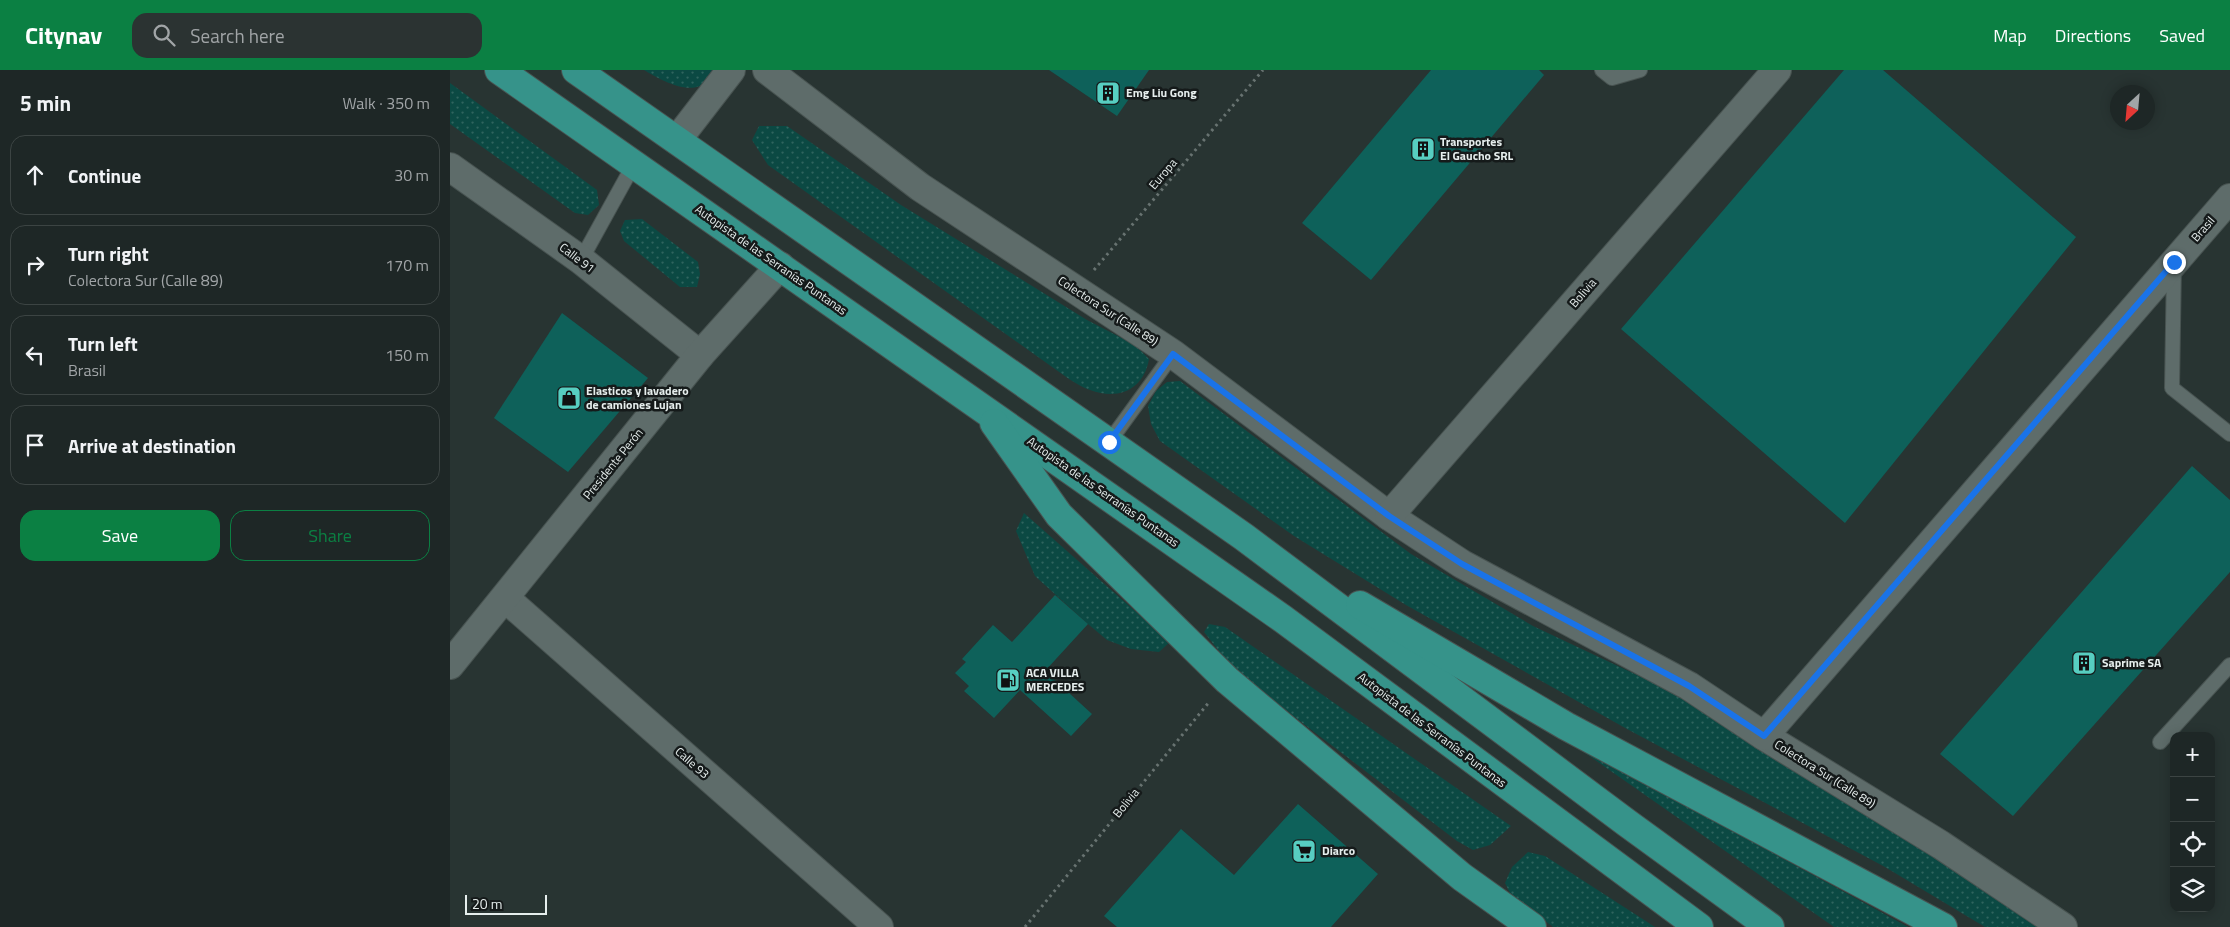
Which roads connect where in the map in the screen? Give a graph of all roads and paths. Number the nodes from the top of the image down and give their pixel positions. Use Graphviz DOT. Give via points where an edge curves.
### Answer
graph roads {
  1 [pos="499,70"];
  2 [pos="576,70"];
  3 [pos="732,70"];
  4 [pos="766,70"];
  5 [pos="1263,70"];
  6 [pos="1602,70"];
  7 [pos="1640,70"];
  8 [pos="1777,70"];
  9 [pos="677,140"];
  10 [pos="634,164"];
  11 [pos="450,168"];
  12 [pos="2230,198"];
  13 [pos="581,260"];
  14 [pos="2174,262"];
  15 [pos="780,266"];
  16 [pos="1076,290"];
  17 [pos="1173,354"];
  18 [pos="700,355"];
  19 [pos="983,408"];
  20 [pos="2230,434"];
  21 [pos="1109,442"];
  22 [pos="1389,516"];
  23 [pos="1244,537"];
  24 [pos="505,598"];
  25 [pos="450,665"];
  26 [pos="2230,665"];
  27 [pos="1227,680"];
  28 [pos="1764,736"];
  29 [pos="2160,742"];
  30 [pos="879,927"];
  31 [pos="1025,927"];
  32 [pos="1532,927"];
  33 [pos="1700,927"];
  34 [pos="1770,927"];
  35 [pos="1943,927"];
  36 [pos="2064,927"];
  1 -- 10 [label="highway, Autopista de las Serranías Puntanas"];
  2 -- 9 [label="highway"];
  3 -- 9 [label="street"];
  4 -- 16 [label="street, Colectora Sur (Calle 89)" via="920,187"];
  5 -- 16 [label="path, Europa"];
  6 -- 7 [label="lane" via="1612,78"];
  8 -- 22 [label="street, Bolivia"];
  9 -- 21 [label="highway"];
  10 -- 13 [label="lane"];
  10 -- 15 [label="highway, Autopista de las Serranías Puntanas"];
  11 -- 13 [label="street, Calle 91"];
  12 -- 14 [label="street, Brasil"];
  13 -- 18 [label="street, Calle 91"];
  14 -- 20 [label="lane" via="2172,388"];
  14 -- 28 [label="street, Brasil"];
  15 -- 18 [label="street, Presidente Perón"];
  15 -- 19 [label="highway, Autopista de las Serranías Puntanas"];
  16 -- 17 [label="street, Colectora Sur (Calle 89)"];
  17 -- 21 [label="lane"];
  17 -- 22 [label="street, Colectora Sur (Calle 89)"];
  18 -- 24 [label="street, Presidente Perón"];
  19 -- 27 [label="highway" via="1059,515"];
  19 -- 33 [label="highway, Autopista de las Serranías Puntanas" via="1283,619"];
  21 -- 23 [label="highway"];
  22 -- 28 [label="street, Colectora Sur (Calle 89)" via="1462,564 1689,686"];
  23 -- 34 [label="highway"];
  23 -- 35 [label="highway" via="1566,726"];
  24 -- 25 [label="street, Presidente Perón"];
  24 -- 30 [label="street, Calle 93"];
  26 -- 29 [label="lane"];
  27 -- 31 [label="path, Bolivia"];
  27 -- 32 [label="highway" via="1462,877"];
  28 -- 36 [label="street, Colectora Sur (Calle 89)" via="1941,845"];
}
